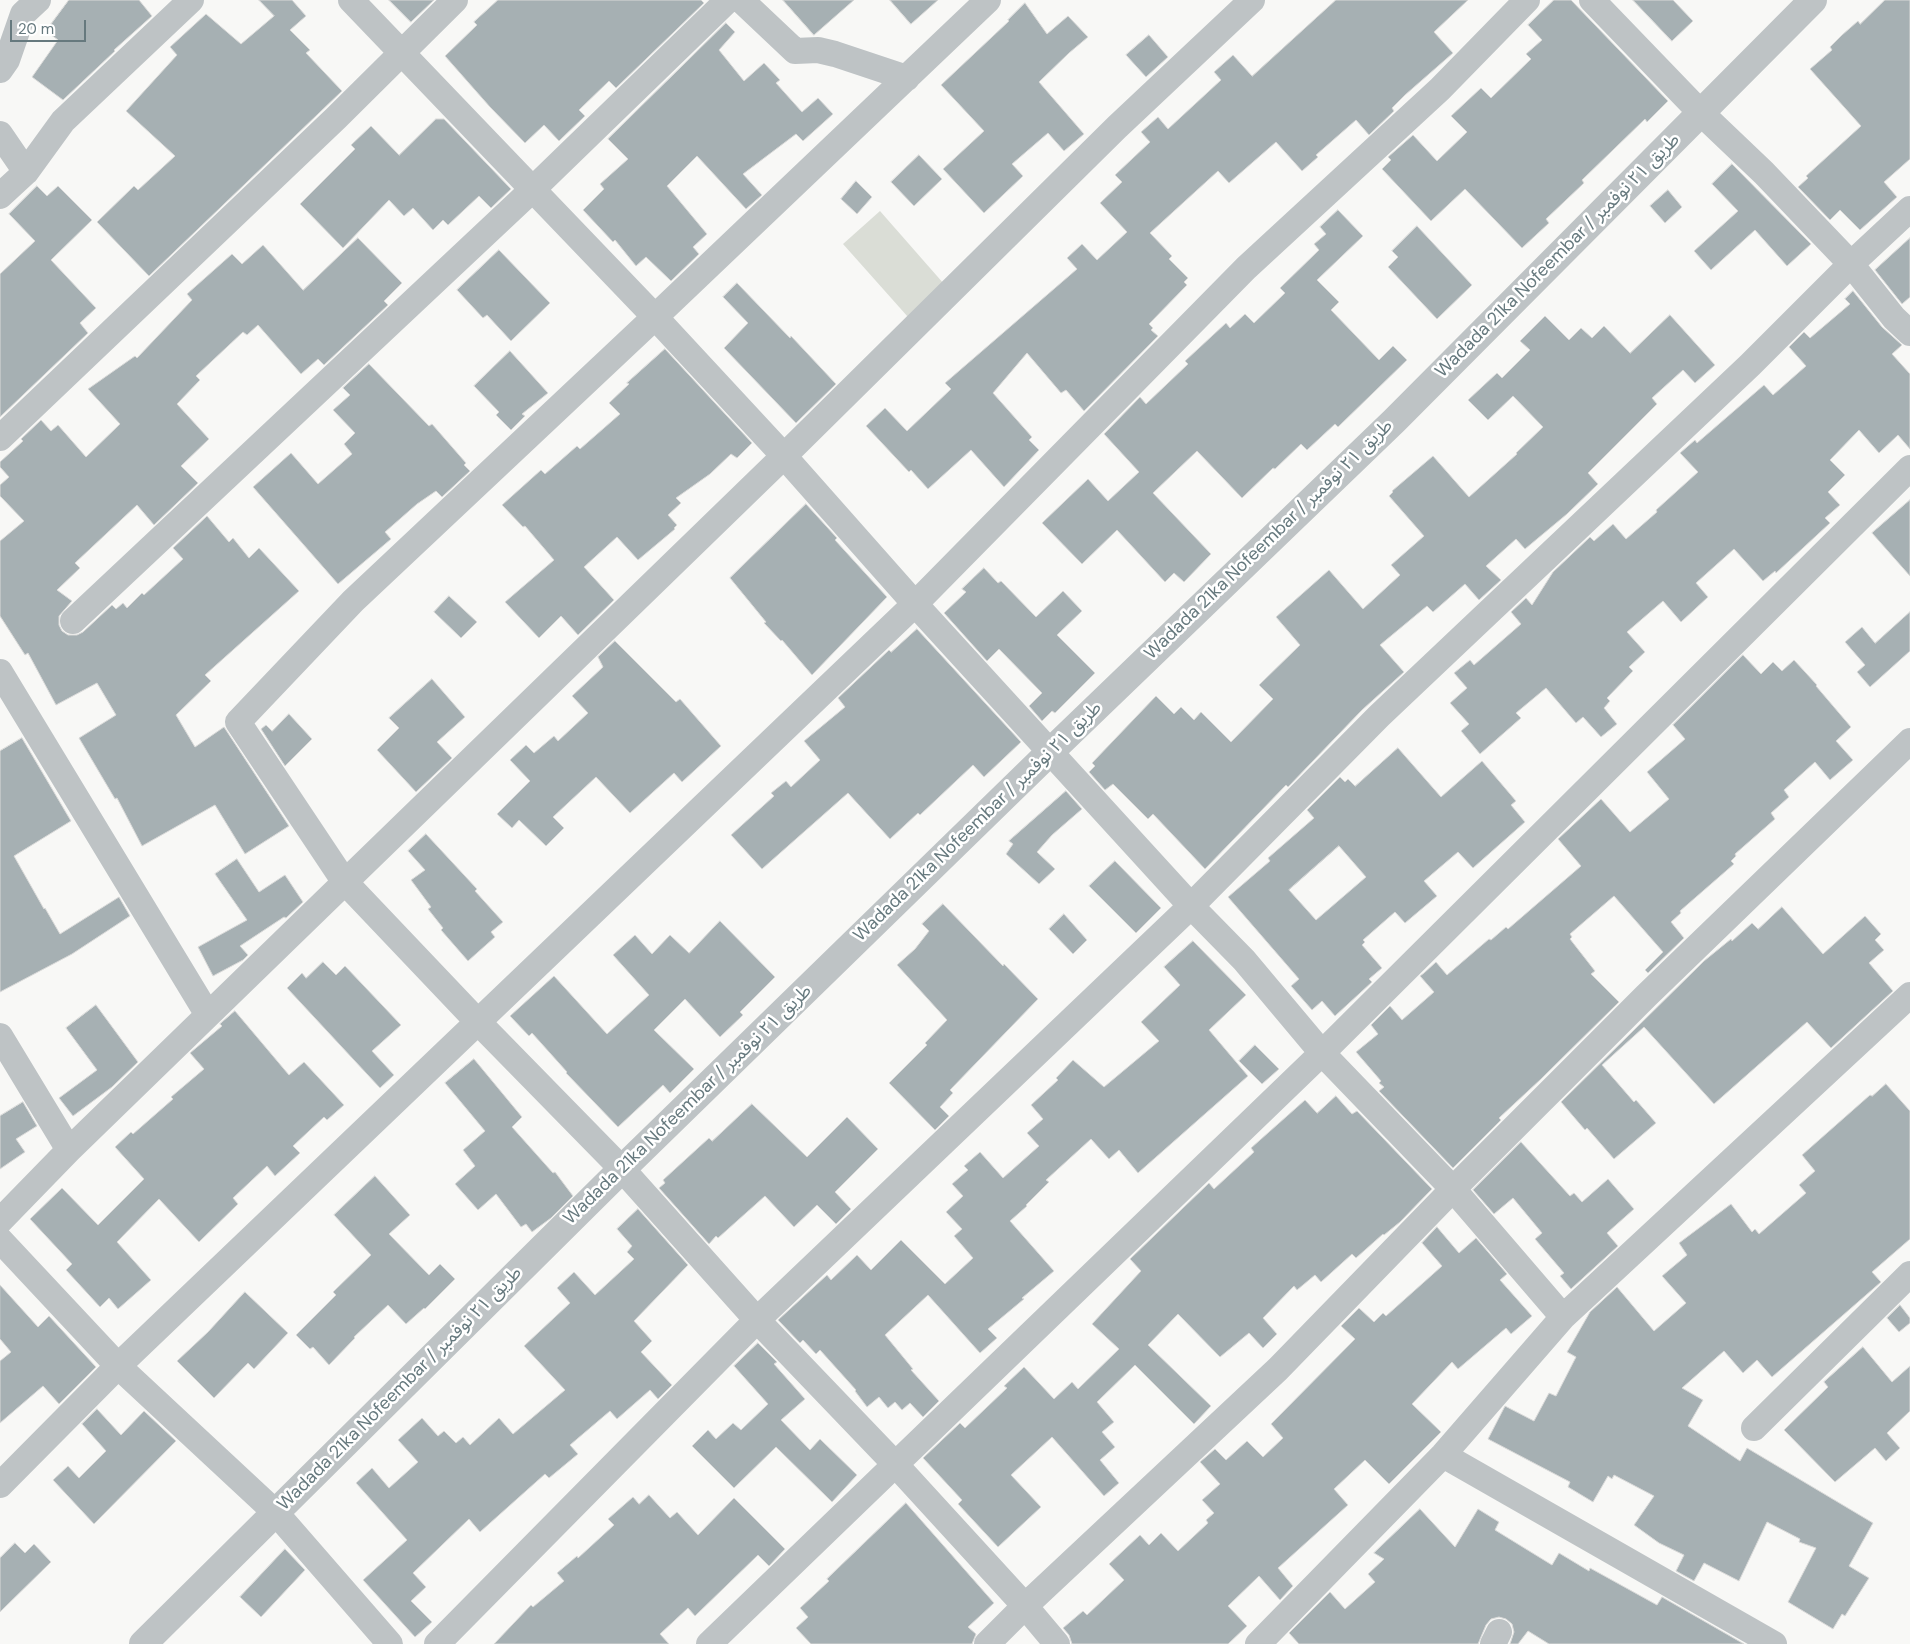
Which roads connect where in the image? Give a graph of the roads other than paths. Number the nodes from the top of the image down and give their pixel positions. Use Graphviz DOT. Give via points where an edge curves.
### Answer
graph roads {
  1 [pos="38,0"];
  2 [pos="190,0"];
  3 [pos="350,0"];
  4 [pos="455,0"];
  5 [pos="728,0"];
  6 [pos="741,0"];
  7 [pos="988,0"];
  8 [pos="1252,0"];
  9 [pos="1527,0"];
  10 [pos="1592,0"];
  11 [pos="1813,0"];
  12 [pos="401,52"];
  13 [pos="0,70"];
  14 [pos="907,78"];
  15 [pos="1700,112"];
  16 [pos="0,134"];
  17 [pos="26,172"];
  18 [pos="532,190"];
  19 [pos="0,196"];
  20 [pos="1910,209"];
  21 [pos="1852,264"];
  22 [pos="656,317"];
  23 [pos="1910,333"];
  24 [pos="0,438"];
  25 [pos="784,456"];
  26 [pos="1910,468"];
  27 [pos="915,604"];
  28 [pos="73,621"];
  29 [pos="0,672"];
  30 [pos="1910,741"];
  31 [pos="1050,752"];
  32 [pos="344,881"];
  33 [pos="1191,906"];
  34 [pos="1910,996"];
  35 [pos="208,1015"];
  36 [pos="478,1022"];
  37 [pos="0,1036"];
  38 [pos="1322,1053"];
  39 [pos="69,1150"];
  40 [pos="622,1169"];
  41 [pos="1453,1189"];
  42 [pos="0,1221"];
  43 [pos="0,1240"];
  44 [pos="1910,1274"];
  45 [pos="1563,1317"];
  46 [pos="757,1320"];
  47 [pos="118,1366"];
  48 [pos="1754,1428"];
  49 [pos="1443,1455"];
  50 [pos="895,1464"];
  51 [pos="0,1485"];
  52 [pos="276,1513"];
  53 [pos="1025,1606"];
  54 [pos="143,1644"];
  55 [pos="390,1644"];
  56 [pos="437,1644"];
  57 [pos="709,1644"];
  58 [pos="987,1644"];
  59 [pos="1057,1644"];
  60 [pos="1258,1644"];
  61 [pos="1774,1644"];
  1 -- 13 [label="street" via="23,14 7,60"];
  2 -- 17 [label="street" via="63,121"];
  3 -- 12 [label="street"];
  4 -- 12 [label="street"];
  5 -- 18 [label="street"];
  6 -- 14 [label="street" via="795,51 818,50 835,54"];
  7 -- 14 [label="street"];
  8 -- 25 [label="street" via="1117,127"];
  9 -- 27 [label="street" via="1440,89 1246,268"];
  10 -- 15 [label="street"];
  11 -- 15 [label="street, Wadada 21ka Nofeembar / طريق ٢١ نوفمبر"];
  12 -- 18 [label="street"];
  12 -- 24 [label="street"];
  14 -- 22 [label="street"];
  15 -- 21 [label="street"];
  15 -- 31 [label="street, Wadada 21ka Nofeembar / طريق ٢١ نوفمبر" via="1394,421"];
  16 -- 17 [label="street"];
  17 -- 19 [label="street"];
  18 -- 22 [label="street"];
  18 -- 28 [label="street"];
  20 -- 21 [label="street"];
  21 -- 23 [label="street" via="1894,318"];
  21 -- 33 [label="street" via="1750,365 1379,716"];
  22 -- 25 [label="street"];
  22 -- 32 [label="street" via="353,601 238,722"];
  25 -- 27 [label="street"];
  25 -- 32 [label="street"];
  26 -- 38 [label="street"];
  27 -- 31 [label="street"];
  27 -- 36 [label="street"];
  29 -- 35 [label="street"];
  30 -- 41 [label="street" via="1646,996"];
  31 -- 33 [label="street"];
  31 -- 40 [label="street, Wadada 21ka Nofeembar / طريق ٢١ نوفمبر"];
  32 -- 35 [label="street"];
  32 -- 36 [label="street"];
  33 -- 38 [label="street" via="1244,960"];
  33 -- 46 [label="street"];
  34 -- 45 [label="street"];
  35 -- 39 [label="street"];
  36 -- 40 [label="street"];
  36 -- 47 [label="street"];
  37 -- 39 [label="street"];
  38 -- 41 [label="street"];
  38 -- 50 [label="street"];
  39 -- 42 [label="street"];
  40 -- 46 [label="street"];
  40 -- 52 [label="street, Wadada 21ka Nofeembar / طريق ٢١ نوفمبر"];
  41 -- 45 [label="street"];
  41 -- 53 [label="street" via="1278,1369"];
  43 -- 47 [label="street"];
  44 -- 48 [label="street"];
  45 -- 49 [label="street"];
  46 -- 50 [label="street"];
  46 -- 56 [label="street"];
  47 -- 51 [label="street"];
  47 -- 52 [label="street"];
  49 -- 60 [label="street"];
  49 -- 61 [label="street"];
  50 -- 53 [label="street"];
  50 -- 57 [label="street"];
  52 -- 54 [label="street, Wadada 21ka Nofeembar / طريق ٢١ نوفمبر"];
  52 -- 55 [label="street"];
  53 -- 58 [label="street"];
  53 -- 59 [label="street"];
}
